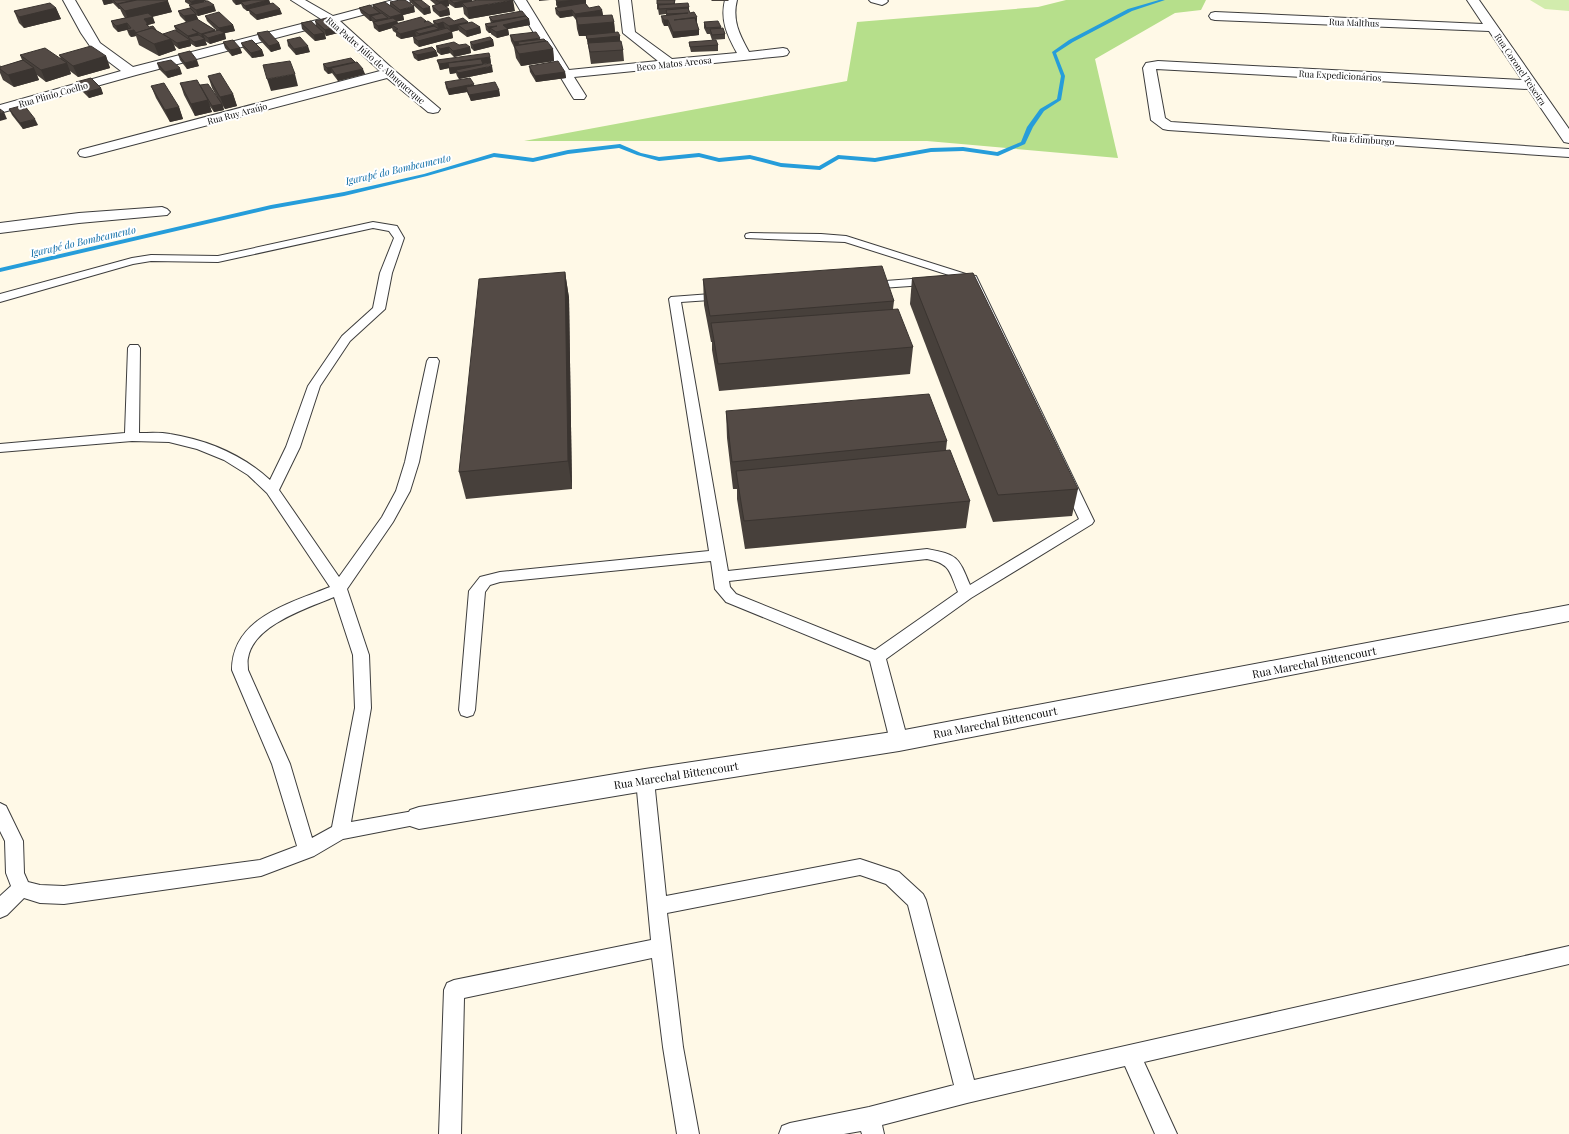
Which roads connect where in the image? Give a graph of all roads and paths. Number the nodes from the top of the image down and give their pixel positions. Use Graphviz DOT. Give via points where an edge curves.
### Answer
graph roads {
  1 [pos="297,0"];
  2 [pos="407,0"];
  3 [pos="520,0"];
  4 [pos="625,0"];
  5 [pos="731,0"];
  6 [pos="1473,0"];
  7 [pos="75,2"];
  8 [pos="1278,6"];
  9 [pos="1215,16"];
  10 [pos="330,19"];
  11 [pos="1283,19"];
  12 [pos="1493,28"];
  13 [pos="783,52"];
  14 [pos="745,56"];
  15 [pos="670,64"];
  16 [pos="131,72"];
  17 [pos="389,73"];
  18 [pos="566,74"];
  19 [pos="1532,85"];
  20 [pos="579,96"];
  21 [pos="0,109"];
  22 [pos="433,109"];
  23 [pos="1158,120"];
  24 [pos="1569,139"];
  25 [pos="85,153"];
  26 [pos="1569,153"];
  27 [pos="162,212"];
  28 [pos="0,228"];
  29 [pos="750,236"];
  30 [pos="972,278"];
  31 [pos="0,298"];
  32 [pos="134,348"];
  33 [pos="433,361"];
  34 [pos="132,437"];
  35 [pos="0,448"];
  36 [pos="272,490"];
  37 [pos="717,555"];
  38 [pos="721,576"];
  39 [pos="339,589"];
  40 [pos="966,594"];
  41 [pos="1569,613"];
  42 [pos="877,657"];
  43 [pos="467,710"];
  44 [pos="899,741"];
  45 [pos="645,780"];
  46 [pos="0,812"];
  47 [pos="419,818"];
  48 [pos="340,832"];
  49 [pos="307,850"];
  50 [pos="21,889"];
  51 [pos="658,906"];
  52 [pos="0,908"];
  53 [pos="661,947"];
  54 [pos="1569,955"];
  55 [pos="1130,1054"];
  56 [pos="967,1092"];
  57 [pos="871,1126"];
  58 [pos="450,1134"];
  59 [pos="688,1134"];
  60 [pos="790,1134"];
  61 [pos="1166,1134"];
  1 -- 10 [label="street, Rua Padre Júlio de Albuquerque"];
  2 -- 10 [label="street, Rua Plinio Coelho"];
  3 -- 18 [label="street"];
  4 -- 15 [label="street" via="628,33"];
  5 -- 14 [label="street" via="727,11 729,26"];
  6 -- 12 [label="street, Rua Coronel Teixeira"];
  7 -- 16 [label="street" via="87,33 96,46"];
  8 -- 11 [label="street"];
  9 -- 11 [label="street, Rua Malthus"];
  10 -- 16 [label="street, Rua Plinio Coelho"];
  10 -- 17 [label="street, Rua Padre Júlio de Albuquerque"];
  11 -- 12 [label="street, Rua Malthus"];
  12 -- 19 [label="street, Rua Coronel Teixeira"];
  13 -- 14 [label="street, Beco Matos Areosa"];
  14 -- 15 [label="street, Beco Matos Areosa"];
  15 -- 18 [label="street, Beco Matos Areosa"];
  16 -- 21 [label="street, Rua Plinio Coelho"];
  17 -- 22 [label="street, Rua Padre Júlio de Albuquerque"];
  17 -- 25 [label="street, Rua Ruy Araújo"];
  18 -- 20 [label="street"];
  19 -- 23 [label="street, Rua Expedicionários" via="1158,65 1149,68"];
  19 -- 24 [label="street, Rua Coronel Teixeira"];
  23 -- 26 [label="street, Rua Edimburgo" via="1168,126"];
  27 -- 28 [label="street" via="79,218"];
  29 -- 30 [label="lane" via="846,239"];
  30 -- 37 [label="lane" via="675,299"];
  30 -- 40 [label="lane" via="1087,521"];
  31 -- 36 [label="lane" via="132,261 151,258 218,259 373,225 393,228 399,238 386,273 379,309 346,339 314,386 293,447"];
  32 -- 34 [label="lane"];
  33 -- 39 [label="lane" via="412,462 403,491 388,519"];
  34 -- 35 [label="lane"];
  34 -- 36 [label="lane" via="169,438 229,457 253,472"];
  36 -- 39 [label="lane"];
  37 -- 38 [label="lane"];
  37 -- 43 [label="lane" via="500,577 485,581 477,591"];
  38 -- 40 [label="lane" via="927,554 942,557 954,564"];
  38 -- 42 [label="lane" via="723,589 731,598"];
  39 -- 48 [label="lane" via="361,656 363,708"];
  39 -- 49 [label="lane" via="280,613 261,626 246,641 240,657 240,670 281,764"];
  40 -- 42 [label="lane"];
  41 -- 44 [label="street, Rua Marechal Bittencourt"];
  42 -- 44 [label="lane"];
  44 -- 45 [label="street, Rua Marechal Bittencourt"];
  45 -- 47 [label="street, Rua Marechal Bittencourt"];
  45 -- 51 [label="lane"];
  46 -- 50 [label="lane" via="14,841 15,873"];
  47 -- 48 [label="lane"];
  48 -- 49 [label="lane"];
  49 -- 50 [label="lane" via="253,870 64,895 40,894"];
  50 -- 52 [label="lane"];
  51 -- 53 [label="lane"];
  51 -- 56 [label="lane" via="860,867 892,878 916,900"];
  53 -- 58 [label="lane" via="454,990"];
  53 -- 59 [label="lane" via="673,1047"];
  54 -- 55 [label="lane"];
  55 -- 56 [label="lane"];
  55 -- 61 [label="lane"];
  56 -- 57 [label="lane"];
  57 -- 60 [label="lane"];
}
